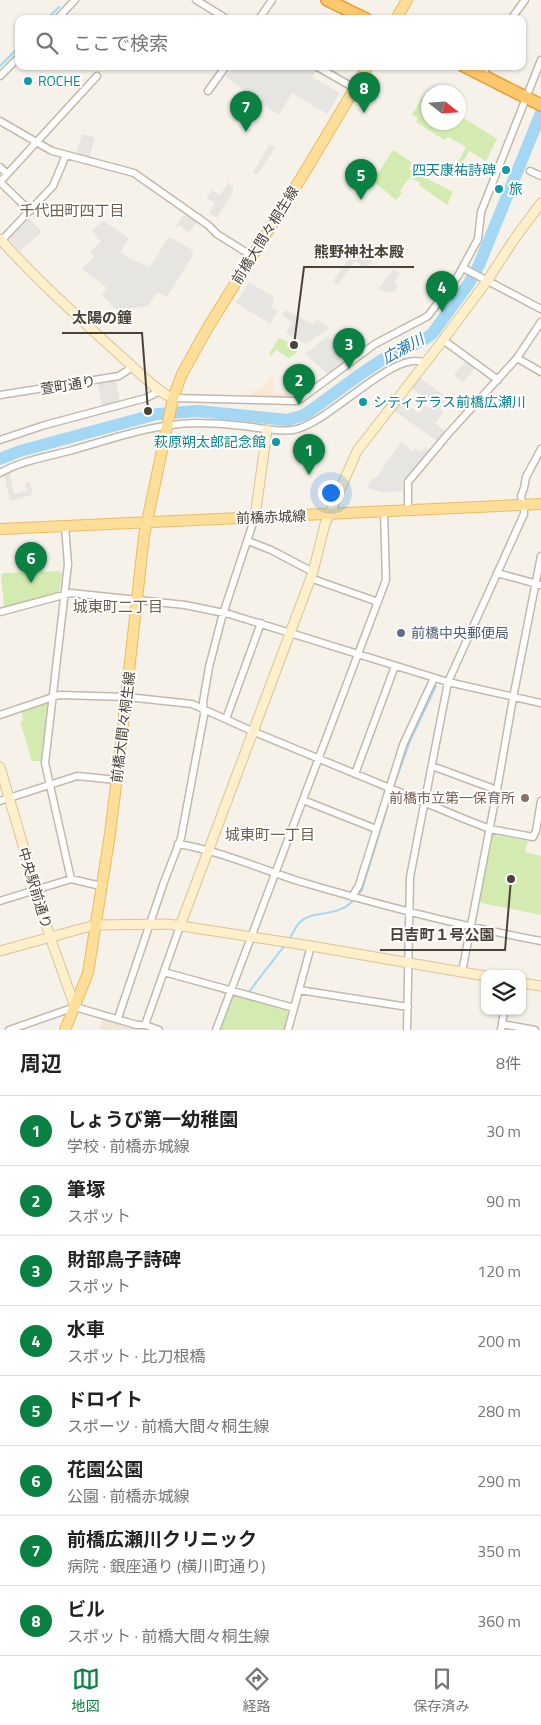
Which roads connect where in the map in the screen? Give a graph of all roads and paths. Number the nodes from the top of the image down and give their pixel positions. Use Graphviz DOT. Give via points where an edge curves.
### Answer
graph roads {
  1 [pos="76,0"];
  2 [pos="196,0"];
  3 [pos="272,0"];
  4 [pos="327,0"];
  5 [pos="407,0"];
  6 [pos="523,1"];
  7 [pos="61,15"];
  8 [pos="221,15"];
  9 [pos="262,15"];
  10 [pos="358,15"];
  11 [pos="398,15"];
  12 [pos="514,15"];
  13 [pos="541,60"];
  14 [pos="15,61"];
  15 [pos="223,70"];
  16 [pos="323,70"];
  17 [pos="365,70"];
  18 [pos="485,71"];
  19 [pos="0,76"];
  20 [pos="97,76"];
  21 [pos="354,88"];
  22 [pos="208,91"];
  23 [pos="534,101"];
  24 [pos="0,121"];
  25 [pos="38,142"];
  26 [pos="66,155"];
  27 [pos="0,167"];
  28 [pos="530,171"];
  29 [pos="8,174"];
  30 [pos="541,176"];
  31 [pos="0,182"];
  32 [pos="541,203"];
  33 [pos="30,211"];
  34 [pos="0,241"];
  35 [pos="252,256"];
  36 [pos="466,269"];
  37 [pos="486,280"];
  38 [pos="541,308"];
  39 [pos="541,322"];
  40 [pos="444,340"];
  41 [pos="517,358"];
  42 [pos="426,363"];
  43 [pos="130,364"];
  44 [pos="541,372"];
  45 [pos="498,380"];
  46 [pos="160,391"];
  47 [pos="0,395"];
  48 [pos="172,403"];
  49 [pos="167,423"];
  50 [pos="267,430"];
  51 [pos="0,440"];
  52 [pos="541,449"];
  53 [pos="0,473"];
  54 [pos="522,504"];
  55 [pos="541,504"];
  56 [pos="408,510"];
  57 [pos="384,512"];
  58 [pos="329,514"];
  59 [pos="255,517"];
  60 [pos="147,523"];
  61 [pos="65,526"];
  62 [pos="0,529"];
  63 [pos="248,540"];
  64 [pos="541,556"];
  65 [pos="497,573"];
  66 [pos="312,576"];
  67 [pos="538,584"];
  68 [pos="65,594"];
  69 [pos="138,600"];
  70 [pos="378,602"];
  71 [pos="0,612"];
  72 [pos="224,613"];
  73 [pos="261,623"];
  74 [pos="290,634"];
  75 [pos="358,654"];
  76 [pos="395,666"];
  77 [pos="434,678"];
  78 [pos="448,682"];
  79 [pos="52,697"];
  80 [pos="127,697"];
  81 [pos="513,698"];
  82 [pos="541,703"];
  83 [pos="204,709"];
  84 [pos="0,715"];
  85 [pos="226,718"];
  86 [pos="252,731"];
  87 [pos="319,759"];
  88 [pos="432,766"];
  89 [pos="0,767"];
  90 [pos="355,774"];
  91 [pos="117,780"];
  92 [pos="50,786"];
  93 [pos="392,790"];
  94 [pos="497,790"];
  95 [pos="4,800"];
  96 [pos="303,800"];
  97 [pos="541,801"];
  98 [pos="425,803"];
  99 [pos="376,829"];
  100 [pos="490,829"];
  101 [pos="178,844"];
  102 [pos="208,850"];
  103 [pos="275,874"];
  104 [pos="71,879"];
  105 [pos="101,886"];
  106 [pos="36,890"];
  107 [pos="353,897"];
  108 [pos="0,901"];
  109 [pos="409,912"];
  110 [pos="95,924"];
  111 [pos="150,924"];
  112 [pos="180,926"];
  113 [pos="471,927"];
  114 [pos="252,936"];
  115 [pos="50,937"];
  116 [pos="541,941"];
  117 [pos="311,946"];
  118 [pos="0,951"];
  119 [pos="409,963"];
  120 [pos="164,972"];
  121 [pos="462,972"];
  122 [pos="481,975"];
  123 [pos="526,983"];
  124 [pos="541,986"];
  125 [pos="299,990"];
  126 [pos="231,991"];
  127 [pos="75,1006"];
  128 [pos="408,1007"];
  129 [pos="294,1008"];
  130 [pos="118,1018"];
  131 [pos="145,1026"];
  132 [pos="501,1027"];
  133 [pos="9,1030"];
  134 [pos="65,1030"];
  135 [pos="159,1030"];
  136 [pos="216,1030"];
  137 [pos="288,1030"];
  138 [pos="407,1030"];
  139 [pos="535,1030"];
  1 -- 7 [label="street"];
  2 -- 8 [label="street"];
  3 -- 9 [label="street"];
  4 -- 10 [label="highway"];
  5 -- 11 [label="main road"];
  6 -- 12 [label="street"];
  13 -- 23 [label="street"];
  14 -- 19 [label="street"];
  15 -- 22 [label="street"];
  16 -- 21 [label="street"];
  17 -- 21 [label="main road, 前橋大間々桐生線"];
  18 -- 23 [label="highway"];
  20 -- 25 [label="street"];
  21 -- 35 [label="main road, 前橋大間々桐生線"];
  23 -- 36 [label="street" via="481,212 478,240"];
  24 -- 25 [label="street"];
  25 -- 26 [label="street"];
  25 -- 29 [label="street"];
  26 -- 33 [label="street" via="53,186"];
  26 -- 35 [label="street" via="134,173"];
  27 -- 29 [label="street"];
  28 -- 30 [label="street"];
  29 -- 31 [label="street"];
  31 -- 33 [label="street"];
  32 -- 37 [label="street"];
  33 -- 34 [label="street"];
  34 -- 43 [label="street"];
  35 -- 48 [label="main road, 前橋大間々桐生線" via="191,357"];
  36 -- 37 [label="street"];
  36 -- 48 [label="street" via="424,318 375,344 299,400"];
  37 -- 38 [label="street"];
  37 -- 40 [label="street"];
  39 -- 41 [label="street"];
  40 -- 42 [label="street"];
  40 -- 45 [label="street"];
  41 -- 44 [label="street"];
  41 -- 45 [label="street"];
  42 -- 50 [label="street" via="416,361 393,368 306,426 296,430"];
  42 -- 58 [label="street" via="357,451"];
  43 -- 46 [label="street"];
  43 -- 47 [label="street, 萱町通り" via="128,370 119,376"];
  45 -- 56 [label="street" via="408,482"];
  46 -- 48 [label="street"];
  46 -- 51 [label="street" via="146,398"];
  48 -- 49 [label="main road, 前橋大間々桐生線"];
  49 -- 50 [label="street" via="224,424"];
  49 -- 53 [label="street" via="29,461"];
  49 -- 60 [label="main road, 前橋大間々桐生線"];
  50 -- 59 [label="street"];
  52 -- 54 [label="street" via="526,477"];
  54 -- 55 [label="main road, 前橋赤城線"];
  54 -- 56 [label="main road, 前橋赤城線"];
  54 -- 65 [label="street" via="524,514"];
  56 -- 57 [label="main road, 前橋赤城線"];
  57 -- 58 [label="main road, 前橋赤城線"];
  57 -- 70 [label="street" via="387,576"];
  58 -- 59 [label="main road, 前橋赤城線"];
  58 -- 66 [label="street"];
  59 -- 60 [label="main road, 前橋赤城線"];
  59 -- 63 [label="street"];
  60 -- 61 [label="main road, 前橋赤城線"];
  60 -- 69 [label="main road, 前橋大間々桐生線"];
  61 -- 62 [label="main road, 前橋赤城線"];
  61 -- 68 [label="street" via="68,564"];
  63 -- 66 [label="street" via="271,550"];
  63 -- 72 [label="street"];
  64 -- 67 [label="street"];
  65 -- 67 [label="street"];
  65 -- 78 [label="street"];
  66 -- 70 [label="street"];
  66 -- 74 [label="street"];
  67 -- 81 [label="street"];
  68 -- 69 [label="street"];
  68 -- 71 [label="street"];
  68 -- 79 [label="street"];
  69 -- 72 [label="street"];
  69 -- 80 [label="main road, 前橋大間々桐生線"];
  70 -- 75 [label="street"];
  72 -- 73 [label="street"];
  72 -- 83 [label="street" via="209,667"];
  73 -- 74 [label="street"];
  73 -- 85 [label="street"];
  74 -- 75 [label="street"];
  74 -- 86 [label="street"];
  75 -- 76 [label="street"];
  75 -- 87 [label="street"];
  76 -- 77 [label="street"];
  76 -- 90 [label="street"];
  77 -- 78 [label="street"];
  77 -- 93 [label="street" via="403,745"];
  78 -- 81 [label="street"];
  78 -- 88 [label="street"];
  79 -- 80 [label="street"];
  79 -- 84 [label="street"];
  79 -- 92 [label="street" via="45,763"];
  80 -- 83 [label="street" via="192,704"];
  80 -- 91 [label="main road, 前橋大間々桐生線"];
  81 -- 82 [label="street"];
  81 -- 94 [label="street"];
  83 -- 85 [label="street"];
  83 -- 101 [label="street"];
  85 -- 86 [label="street"];
  86 -- 87 [label="street"];
  86 -- 102 [label="street"];
  87 -- 90 [label="street"];
  87 -- 96 [label="street"];
  88 -- 94 [label="street"];
  88 -- 98 [label="street"];
  89 -- 95 [label="street, 中央駅前通り"];
  90 -- 93 [label="street"];
  91 -- 92 [label="street" via="77,776"];
  91 -- 105 [label="main road, 前橋大間々桐生線"];
  92 -- 95 [label="street"];
  92 -- 104 [label="street"];
  93 -- 98 [label="street"];
  93 -- 99 [label="street"];
  94 -- 100 [label="street"];
  95 -- 106 [label="street, 中央駅前通り"];
  96 -- 99 [label="street"];
  96 -- 103 [label="street"];
  97 -- 100 [label="street" via="533,837"];
  98 -- 100 [label="street"];
  98 -- 109 [label="street" via="410,877"];
  99 -- 107 [label="street"];
  100 -- 113 [label="street"];
  101 -- 102 [label="street"];
  101 -- 111 [label="street"];
  102 -- 103 [label="street"];
  102 -- 112 [label="street"];
  103 -- 107 [label="street"];
  103 -- 114 [label="street"];
  104 -- 105 [label="street"];
  104 -- 106 [label="street"];
  105 -- 110 [label="main road, 前橋大間々桐生線"];
  106 -- 108 [label="street"];
  106 -- 115 [label="street, 中央駅前通り"];
  107 -- 109 [label="street"];
  109 -- 113 [label="street"];
  109 -- 119 [label="street"];
  110 -- 111 [label="street"];
  110 -- 115 [label="street"];
  110 -- 127 [label="main road, 前橋大間々桐生線" via="88,973"];
  111 -- 112 [label="street"];
  111 -- 130 [label="street"];
  112 -- 114 [label="street"];
  112 -- 120 [label="street"];
  113 -- 116 [label="street"];
  113 -- 121 [label="street"];
  114 -- 117 [label="street"];
  114 -- 126 [label="street"];
  115 -- 118 [label="street"];
  115 -- 127 [label="street, 中央駅前通り"];
  117 -- 119 [label="street"];
  117 -- 125 [label="street"];
  119 -- 121 [label="street"];
  119 -- 128 [label="street"];
  120 -- 126 [label="street"];
  120 -- 131 [label="street"];
  121 -- 122 [label="street"];
  123 -- 124 [label="street"];
  125 -- 128 [label="street"];
  125 -- 129 [label="street"];
  126 -- 129 [label="street"];
  126 -- 136 [label="street"];
  127 -- 130 [label="street"];
  127 -- 133 [label="street"];
  127 -- 134 [label="main road, 前橋大間々桐生線"];
  128 -- 138 [label="street"];
  129 -- 137 [label="street"];
  130 -- 131 [label="street"];
  131 -- 135 [label="street"];
  132 -- 139 [label="street"];
}
